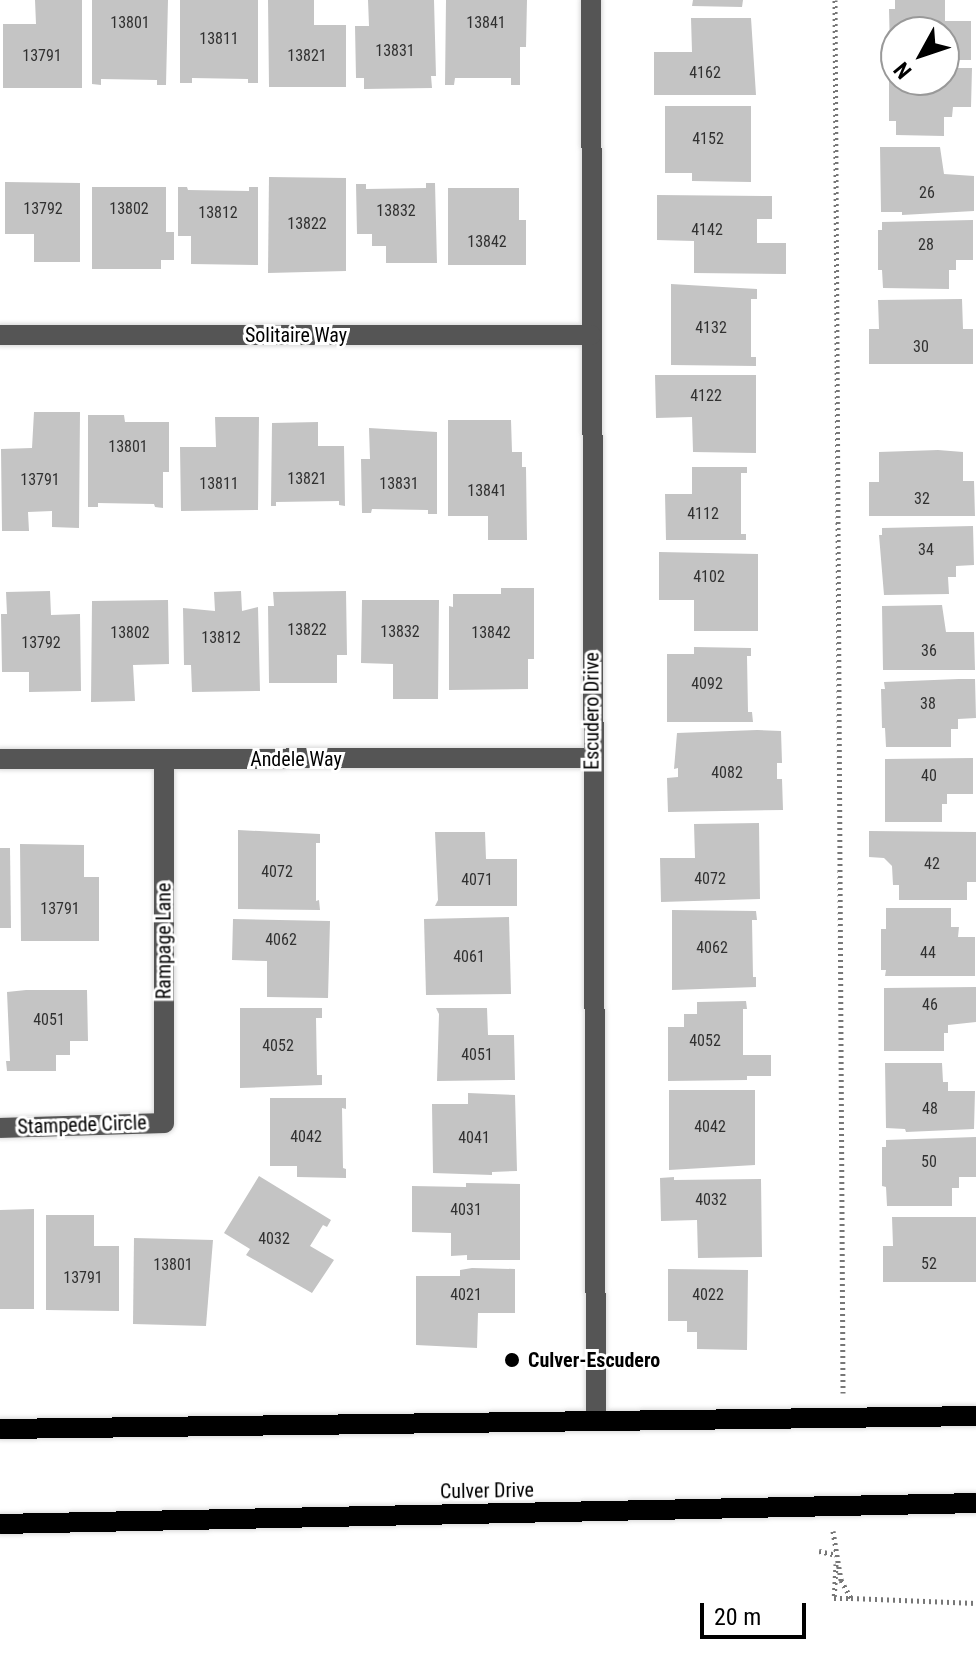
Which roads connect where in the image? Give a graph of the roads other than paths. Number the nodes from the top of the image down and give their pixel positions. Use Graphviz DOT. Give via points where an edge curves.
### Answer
graph roads {
  1 [pos="591,0"];
  2 [pos="0,335"];
  3 [pos="591,335"];
  4 [pos="592,758"];
  5 [pos="0,759"];
  6 [pos="164,759"];
  7 [pos="164,1123"];
  8 [pos="0,1128"];
  9 [pos="976,1416"];
  10 [pos="596,1421"];
  11 [pos="0,1429"];
  12 [pos="976,1503"];
  13 [pos="0,1524"];
  1 -- 3 [label="street, Escudero Drive"];
  2 -- 3 [label="street, Solitaire Way"];
  3 -- 4 [label="street, Escudero Drive"];
  4 -- 6 [label="street, Andele Way"];
  4 -- 10 [label="street, Escudero Drive"];
  5 -- 6 [label="street, Andele Way"];
  6 -- 7 [label="street, Rampage Lane"];
  7 -- 8 [label="street, Stampede Circle"];
  9 -- 10 [label="main road"];
  10 -- 11 [label="main road"];
  12 -- 13 [label="main road, Culver Drive"];
}
